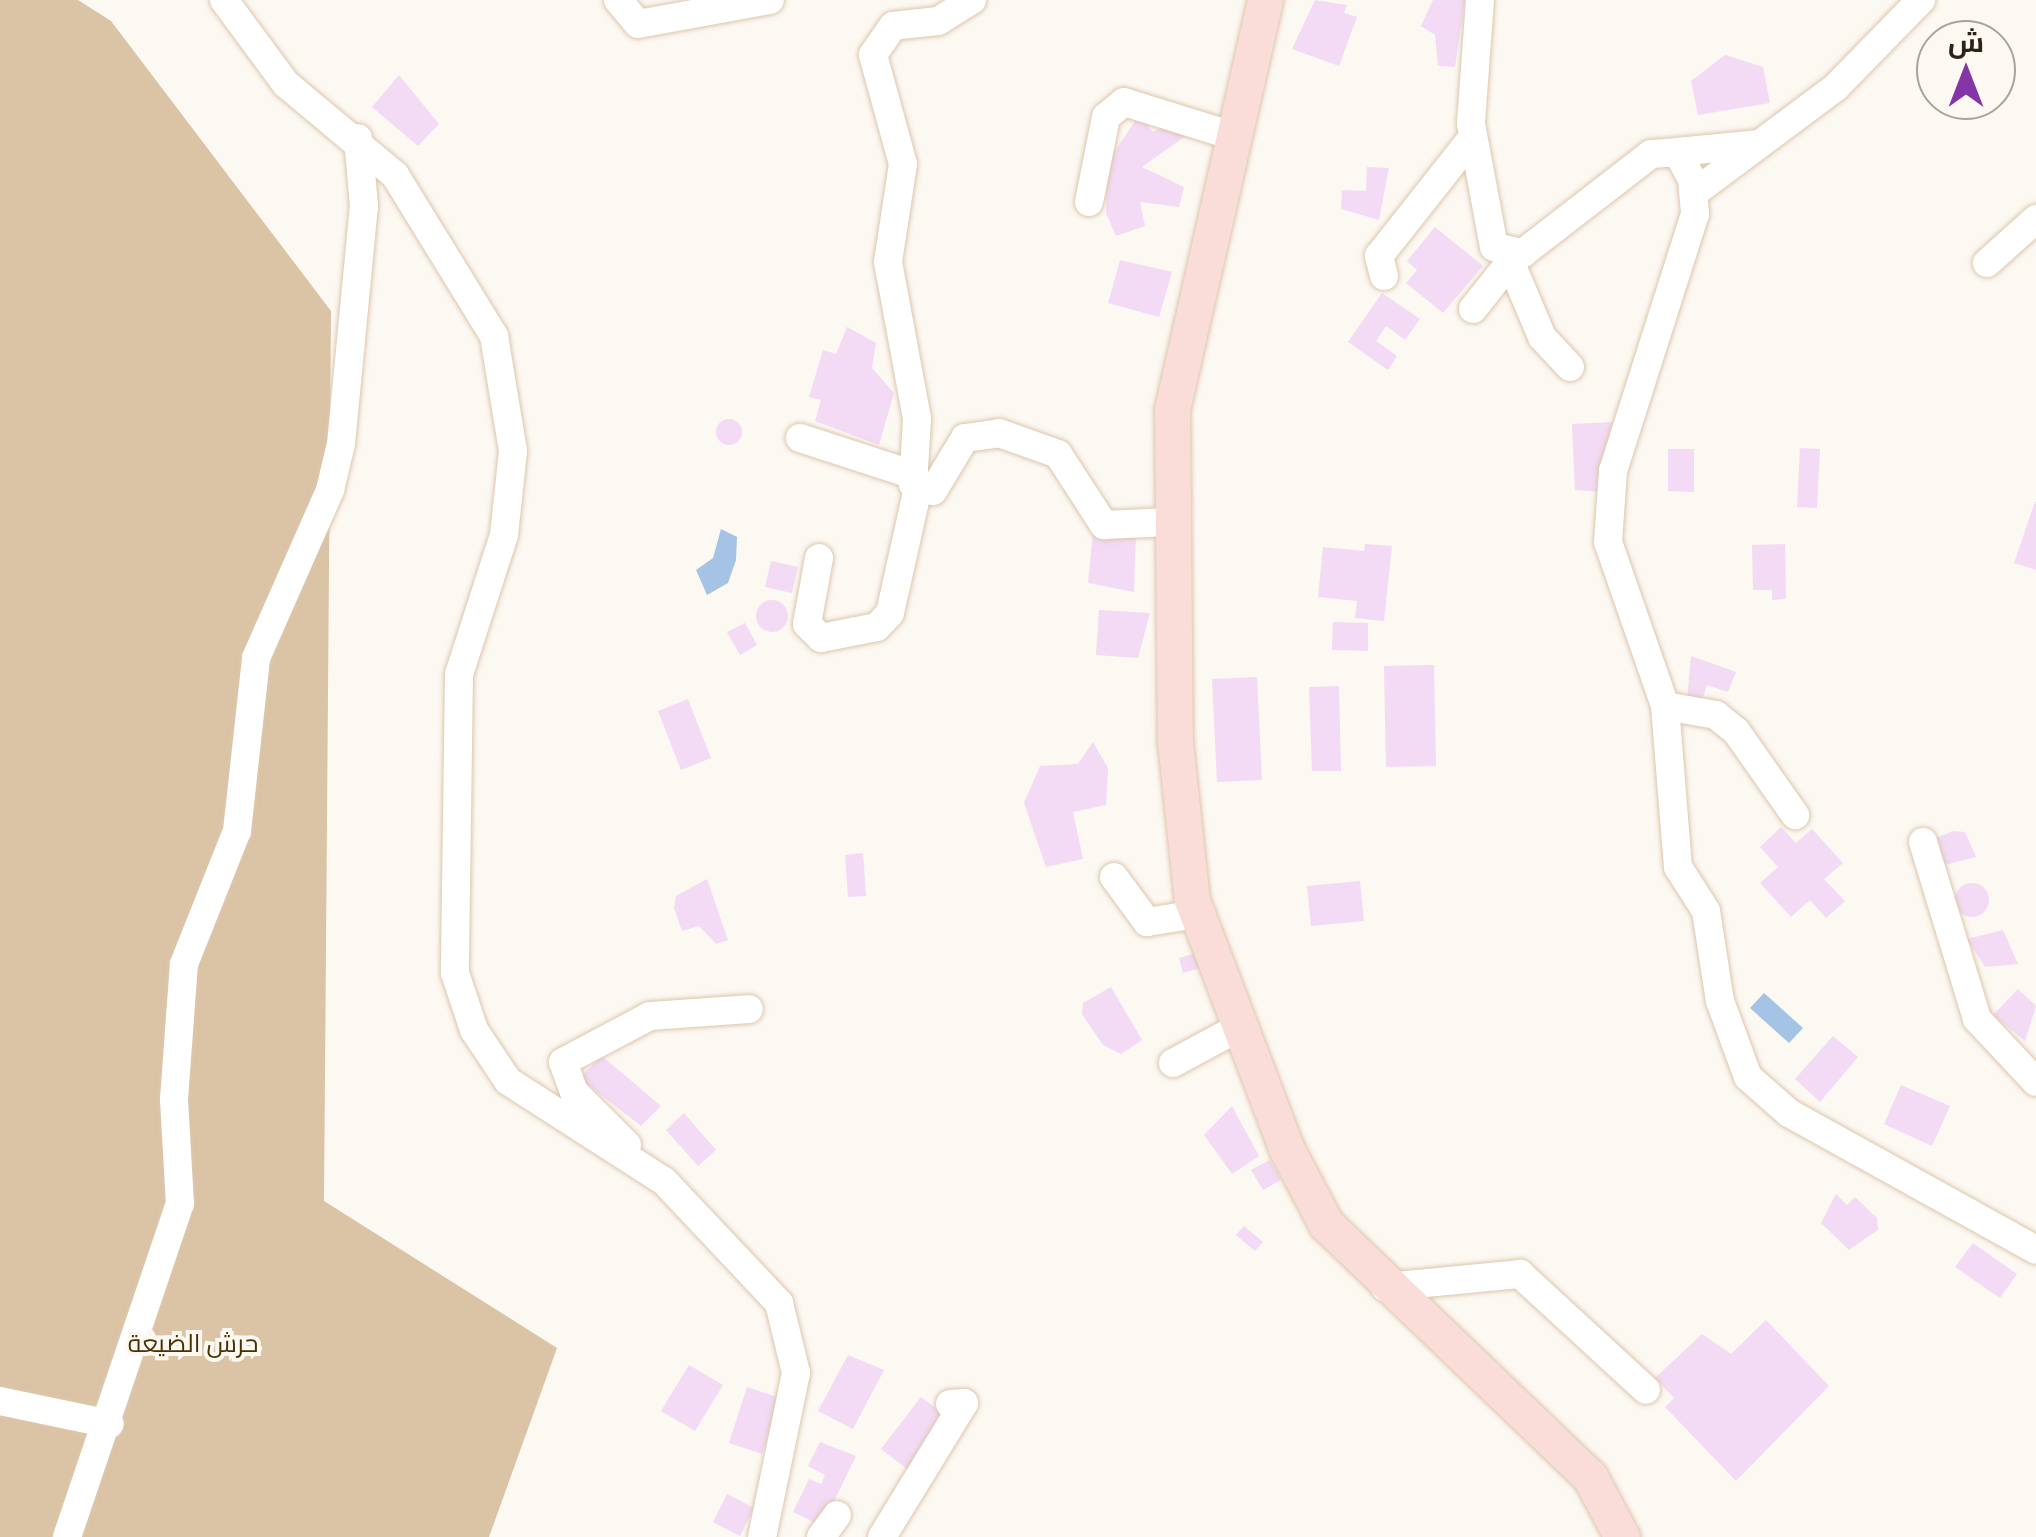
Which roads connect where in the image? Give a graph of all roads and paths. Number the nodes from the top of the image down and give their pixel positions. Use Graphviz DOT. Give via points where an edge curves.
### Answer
graph roads {
  1 [pos="224,0"];
  2 [pos="618,0"];
  3 [pos="770,0"];
  4 [pos="972,0"];
  5 [pos="1265,0"];
  6 [pos="1480,0"];
  7 [pos="1921,0"];
  8 [pos="1233,136"];
  9 [pos="1473,137"];
  10 [pos="358,138"];
  11 [pos="1758,144"];
  12 [pos="1677,152"];
  13 [pos="1694,193"];
  14 [pos="1089,202"];
  15 [pos="2036,218"];
  16 [pos="1507,260"];
  17 [pos="1988,263"];
  18 [pos="1384,276"];
  19 [pos="1473,309"];
  20 [pos="1570,366"];
  21 [pos="800,438"];
  22 [pos="916,483"];
  23 [pos="1169,522"];
  24 [pos="819,558"];
  25 [pos="1665,706"];
  26 [pos="1795,815"];
  27 [pos="1923,842"];
  28 [pos="1114,877"];
  29 [pos="1196,914"];
  30 [pos="749,1009"];
  31 [pos="1238,1028"];
  32 [pos="1173,1064"];
  33 [pos="2036,1082"];
  34 [pos="664,1181"];
  35 [pos="2036,1250"];
  36 [pos="1384,1287"];
  37 [pos="1646,1390"];
  38 [pos="0,1401"];
  39 [pos="950,1404"];
  40 [pos="110,1424"];
  41 [pos="67,1537"];
  42 [pos="762,1537"];
  43 [pos="882,1537"];
  44 [pos="1622,1537"];
  1 -- 10 [label="street" via="286,84"];
  2 -- 3 [label="street" via="638,24"];
  4 -- 22 [label="street" via="938,21 892,26 873,55 903,164 888,262 918,419"];
  5 -- 8 [label="main road"];
  6 -- 9 [label="street"];
  7 -- 11 [label="street" via="1836,87"];
  8 -- 14 [label="street" via="1124,102 1106,117"];
  8 -- 23 [label="main road" via="1174,388"];
  9 -- 16 [label="street" via="1489,235"];
  9 -- 18 [label="street" via="1379,256"];
  10 -- 34 [label="street" via="412,195 479,300 511,420 504,535 459,674 450,889 458,985 508,1081"];
  10 -- 40 [label="street" via="362,232 340,444 330,490 256,658 237,831 184,964 174,1099 180,1204"];
  11 -- 12 [label="street"];
  11 -- 13 [label="street"];
  12 -- 13 [label="street"];
  12 -- 16 [label="street" via="1632,161"];
  13 -- 25 [label="street" via="1613,471 1607,522"];
  15 -- 17 [label="street"];
  16 -- 19 [label="street"];
  16 -- 20 [label="street" via="1552,355"];
  21 -- 22 [label="street"];
  22 -- 23 [label="street" via="933,491 966,438 999,433 1058,454 1104,525"];
  22 -- 24 [label="street" via="890,613 877,627 821,638 807,624"];
  23 -- 29 [label="main road" via="1180,834"];
  25 -- 26 [label="street" via="1716,715 1736,731"];
  25 -- 35 [label="street" via="1674,851 1706,911 1720,1001 1748,1078 1789,1113"];
  27 -- 33 [label="street" via="1976,1019"];
  28 -- 29 [label="street" via="1146,922"];
  29 -- 31 [label="main road"];
  30 -- 34 [label="street" via="650,1016 563,1062 574,1092"];
  31 -- 32 [label="street"];
  31 -- 36 [label="main road" via="1300,1182"];
  34 -- 42 [label="street" via="758,1273 788,1322 792,1406"];
  36 -- 37 [label="street" via="1520,1274"];
  36 -- 44 [label="main road" via="1590,1477"];
  38 -- 40 [label="street"];
  39 -- 43 [label="street" via="964,1403"];
  40 -- 41 [label="street"];
}
